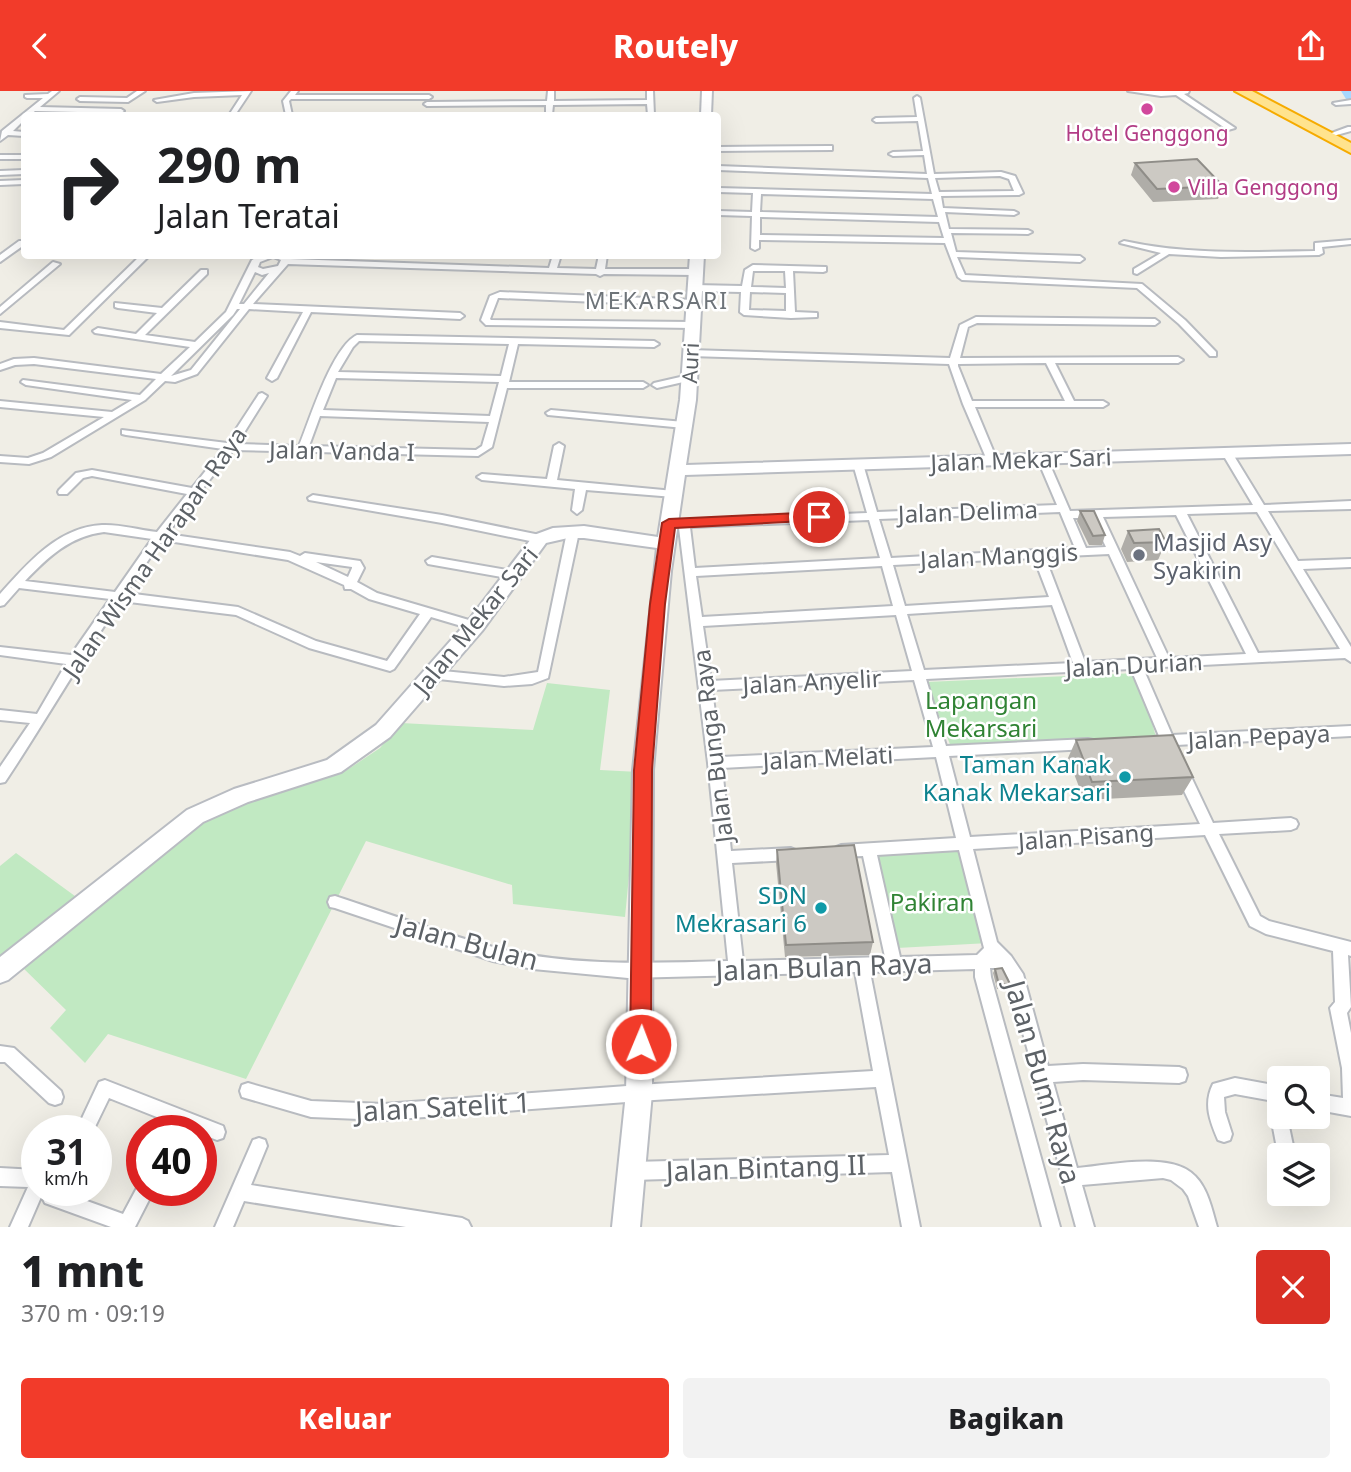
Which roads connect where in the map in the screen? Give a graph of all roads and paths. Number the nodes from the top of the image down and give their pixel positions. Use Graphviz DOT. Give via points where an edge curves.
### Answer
graph roads {
  1 [pos="142,91"];
  2 [pos="551,91"];
  3 [pos="650,91"];
  4 [pos="707,91"];
  5 [pos="1131,91"];
  6 [pos="1189,91"];
  7 [pos="1242,91"];
  8 [pos="1252,91"];
  9 [pos="247,92"];
  10 [pos="1178,93"];
  11 [pos="52,94"];
  12 [pos="292,94"];
  13 [pos="27,96"];
  14 [pos="429,97"];
  15 [pos="917,97"];
  16 [pos="80,99"];
  17 [pos="128,100"];
  18 [pos="157,100"];
  19 [pos="146,101"];
  20 [pos="651,102"];
  21 [pos="1351,102"];
  22 [pos="550,103"];
  23 [pos="1336,103"];
  24 [pos="33,109"];
  25 [pos="121,111"];
  26 [pos="30,112"];
  27 [pos="234,112"];
  28 [pos="288,112"];
  29 [pos="549,112"];
  30 [pos="651,112"];
  31 [pos="706,112"];
  32 [pos="919,119"];
  33 [pos="21,120"];
  34 [pos="876,120"];
  35 [pos="1231,128"];
  36 [pos="1351,129"];
  37 [pos="21,134"];
  38 [pos="1333,134"];
  39 [pos="3,136"];
  40 [pos="829,147"];
  41 [pos="1351,147"];
  42 [pos="721,149"];
  43 [pos="926,153"];
  44 [pos="892,154"];
  45 [pos="0,157"];
  46 [pos="21,157"];
  47 [pos="721,168"];
  48 [pos="21,172"];
  49 [pos="0,173"];
  50 [pos="931,176"];
  51 [pos="21,182"];
  52 [pos="0,183"];
  53 [pos="721,190"];
  54 [pos="757,191"];
  55 [pos="938,195"];
  56 [pos="721,213"];
  57 [pos="1014,213"];
  58 [pos="756,215"];
  59 [pos="943,215"];
  60 [pos="1028,233"];
  61 [pos="948,236"];
  62 [pos="755,237"];
  63 [pos="1351,241"];
  64 [pos="1124,243"];
  65 [pos="21,244"];
  66 [pos="755,248"];
  67 [pos="1166,253"];
  68 [pos="952,254"];
  69 [pos="0,259"];
  70 [pos="142,259"];
  71 [pos="261,259"];
  72 [pos="556,259"];
  73 [pos="602,259"];
  74 [pos="697,259"];
  75 [pos="1080,259"];
  76 [pos="280,261"];
  77 [pos="55,264"];
  78 [pos="253,268"];
  79 [pos="478,268"];
  80 [pos="789,268"];
  81 [pos="823,269"];
  82 [pos="552,271"];
  83 [pos="1137,271"];
  84 [pos="204,272"];
  85 [pos="696,272"];
  86 [pos="600,273"];
  87 [pos="746,289"];
  88 [pos="789,291"];
  89 [pos="694,295"];
  90 [pos="611,298"];
  91 [pos="118,305"];
  92 [pos="234,306"];
  93 [pos="247,307"];
  94 [pos="308,310"];
  95 [pos="0,311"];
  96 [pos="163,311"];
  97 [pos="791,315"];
  98 [pos="814,315"];
  99 [pos="460,317"];
  100 [pos="1155,322"];
  101 [pos="606,323"];
  102 [pos="692,325"];
  103 [pos="0,326"];
  104 [pos="97,331"];
  105 [pos="139,336"];
  106 [pos="514,343"];
  107 [pos="654,344"];
  108 [pos="198,345"];
  109 [pos="690,353"];
  110 [pos="1213,353"];
  111 [pos="953,361"];
  112 [pos="1049,361"];
  113 [pos="1178,361"];
  114 [pos="0,367"];
  115 [pos="333,375"];
  116 [pos="164,377"];
  117 [pos="272,378"];
  118 [pos="689,378"];
  119 [pos="26,382"];
  120 [pos="503,382"];
  121 [pos="643,385"];
  122 [pos="688,395"];
  123 [pos="262,396"];
  124 [pos="142,398"];
  125 [pos="0,404"];
  126 [pos="968,404"];
  127 [pos="1071,404"];
  128 [pos="1103,404"];
  129 [pos="317,413"];
  130 [pos="551,413"];
  131 [pos="115,415"];
  132 [pos="493,419"];
  133 [pos="684,425"];
  134 [pos="125,432"];
  135 [pos="559,446"];
  136 [pos="230,447"];
  137 [pos="1351,449"];
  138 [pos="303,450"];
  139 [pos="1227,453"];
  140 [pos="1042,458"];
  141 [pos="0,459"];
  142 [pos="992,460"];
  143 [pos="858,464"];
  144 [pos="677,470"];
  145 [pos="482,477"];
  146 [pos="551,483"];
  147 [pos="581,486"];
  148 [pos="62,492"];
  149 [pos="196,492"];
  150 [pos="674,494"];
  151 [pos="313,498"];
  152 [pos="1351,505"];
  153 [pos="1262,508"];
  154 [pos="577,510"];
  155 [pos="1179,510"];
  156 [pos="1065,511"];
  157 [pos="1096,514"];
  158 [pos="873,515"];
  159 [pos="676,524"];
  160 [pos="573,532"];
  161 [pos="158,538"];
  162 [pos="540,539"];
  163 [pos="666,544"];
  164 [pos="1112,550"];
  165 [pos="1082,551"];
  166 [pos="1038,554"];
  167 [pos="290,556"];
  168 [pos="432,561"];
  169 [pos="886,561"];
  170 [pos="1351,563"];
  171 [pos="1296,565"];
  172 [pos="691,572"];
  173 [pos="513,575"];
  174 [pos="16,584"];
  175 [pos="349,586"];
  176 [pos="118,597"];
  177 [pos="1056,601"];
  178 [pos="0,602"];
  179 [pos="429,611"];
  180 [pos="901,611"];
  181 [pos="697,622"];
  182 [pos="475,626"];
  183 [pos="0,651"];
  184 [pos="1350,655"];
  185 [pos="1254,658"];
  186 [pos="74,660"];
  187 [pos="1165,662"];
  188 [pos="1135,664"];
  189 [pos="390,666"];
  190 [pos="1081,667"];
  191 [pos="433,675"];
  192 [pos="920,676"];
  193 [pos="704,686"];
  194 [pos="0,715"];
  195 [pos="40,719"];
  196 [pos="1351,731"];
  197 [pos="1167,740"];
  198 [pos="1140,741"];
  199 [pos="1100,743"];
  200 [pos="941,751"];
  201 [pos="715,763"];
  202 [pos="0,778"];
  203 [pos="1291,824"];
  204 [pos="1209,828"];
  205 [pos="964,844"];
  206 [pos="869,850"];
  207 [pos="830,852"];
  208 [pos="804,853"];
  209 [pos="725,857"];
  210 [pos="335,902"];
  211 [pos="990,945"];
  212 [pos="1345,948"];
  213 [pos="982,961"];
  214 [pos="1006,961"];
  215 [pos="894,964"];
  216 [pos="861,965"];
  217 [pos="736,969"];
  218 [pos="0,972"];
  219 [pos="643,972"];
  220 [pos="0,1054"];
  221 [pos="1043,1074"];
  222 [pos="1178,1075"];
  223 [pos="882,1079"];
  224 [pos="248,1091"];
  225 [pos="1267,1092"];
  226 [pos="639,1093"];
  227 [pos="55,1097"];
  228 [pos="1351,1098"];
  229 [pos="1330,1104"];
  230 [pos="1351,1108"];
  231 [pos="92,1115"];
  232 [pos="157,1115"];
  233 [pos="1224,1134"];
  234 [pos="259,1146"];
  235 [pos="898,1163"];
  236 [pos="633,1171"];
  237 [pos="0,1177"];
  238 [pos="1071,1177"];
  239 [pos="21,1178"];
  240 [pos="239,1192"];
  241 [pos="28,1206"];
  242 [pos="75,1206"];
  243 [pos="137,1206"];
  244 [pos="127,1226"];
  245 [pos="19,1227"];
  246 [pos="224,1227"];
  247 [pos="463,1227"];
  248 [pos="626,1227"];
  249 [pos="911,1227"];
  250 [pos="1051,1227"];
  251 [pos="1085,1227"];
  252 [pos="1208,1227"];
  1 -- 17 [label="street"];
  2 -- 22 [label="street"];
  3 -- 20 [label="street"];
  4 -- 31 [label="street"];
  5 -- 10 [label="street"];
  6 -- 10 [label="street"];
  7 -- 41 [label="highway"];
  8 -- 38 [label="highway"];
  9 -- 18 [label="street"];
  9 -- 27 [label="street"];
  10 -- 35 [label="street"];
  11 -- 13 [label="street"];
  11 -- 24 [label="street"];
  12 -- 14 [label="street"];
  12 -- 28 [label="street" via="285,106"];
  14 -- 22 [label="street"];
  15 -- 32 [label="street"];
  16 -- 17 [label="street"];
  17 -- 19 [label="street"];
  20 -- 22 [label="street"];
  20 -- 30 [label="street"];
  21 -- 23 [label="street"];
  22 -- 29 [label="street"];
  24 -- 25 [label="street"];
  24 -- 26 [label="street"];
  32 -- 34 [label="street"];
  32 -- 43 [label="street"];
  33 -- 39 [label="street"];
  36 -- 38 [label="street"];
  37 -- 39 [label="street"];
  38 -- 41 [label="highway"];
  40 -- 42 [label="street"];
  43 -- 44 [label="street"];
  43 -- 50 [label="street"];
  45 -- 46 [label="street"];
  47 -- 50 [label="street"];
  48 -- 49 [label="street"];
  50 -- 55 [label="street"];
  50 -- 55 [label="street" via="1005,175 1012,178 1019,193"];
  51 -- 52 [label="street"];
  53 -- 54 [label="street"];
  54 -- 55 [label="street"];
  54 -- 58 [label="street"];
  55 -- 59 [label="street"];
  56 -- 58 [label="street"];
  57 -- 59 [label="street"];
  58 -- 59 [label="street"];
  58 -- 62 [label="street"];
  59 -- 61 [label="street"];
  60 -- 61 [label="street"];
  61 -- 62 [label="street"];
  61 -- 68 [label="street"];
  62 -- 66 [label="street"];
  63 -- 67 [label="street" via="1318,245 1319,253"];
  64 -- 67 [label="street"];
  65 -- 69 [label="street"];
  67 -- 83 [label="street"];
  68 -- 75 [label="street"];
  68 -- 110 [label="street" via="959,274 966,278 1139,286"];
  70 -- 103 [label="street" via="65,333"];
  71 -- 78 [label="street"];
  72 -- 82 [label="street"];
  73 -- 86 [label="street"];
  74 -- 85 [label="street, Auri"];
  76 -- 78 [label="street" via="262,272"];
  76 -- 79 [label="street"];
  76 -- 93 [label="street"];
  77 -- 95 [label="street"];
  78 -- 92 [label="street"];
  79 -- 82 [label="street"];
  80 -- 81 [label="street"];
  80 -- 87 [label="street" via="750,269"];
  80 -- 88 [label="street"];
  82 -- 86 [label="street"];
  84 -- 96 [label="street"];
  85 -- 86 [label="street"];
  85 -- 89 [label="street, Auri"];
  87 -- 88 [label="street"];
  87 -- 89 [label="street"];
  87 -- 97 [label="street" via="745,313"];
  88 -- 97 [label="street"];
  89 -- 90 [label="street"];
  89 -- 102 [label="street, Auri"];
  90 -- 101 [label="street"];
  90 -- 101 [label="street" via="496,295 485,320"];
  91 -- 96 [label="street"];
  92 -- 93 [label="street"];
  92 -- 108 [label="street"];
  93 -- 94 [label="street"];
  93 -- 116 [label="street" via="194,372 181,378"];
  94 -- 99 [label="street"];
  94 -- 117 [label="street"];
  96 -- 105 [label="street"];
  97 -- 98 [label="street"];
  100 -- 111 [label="street" via="969,321"];
  101 -- 102 [label="street"];
  102 -- 109 [label="street, Auri"];
  104 -- 105 [label="street"];
  105 -- 108 [label="street"];
  106 -- 107 [label="street"];
  106 -- 115 [label="street" via="357,338"];
  106 -- 120 [label="street"];
  108 -- 116 [label="street"];
  109 -- 111 [label="street"];
  109 -- 118 [label="street, Auri"];
  111 -- 112 [label="street"];
  111 -- 126 [label="street"];
  112 -- 113 [label="street"];
  112 -- 127 [label="street"];
  114 -- 116 [label="street" via="34,361"];
  115 -- 120 [label="street"];
  115 -- 129 [label="street"];
  116 -- 124 [label="street"];
  118 -- 122 [label="street, Auri"];
  118 -- 122 [label="street" via="657,385"];
  119 -- 124 [label="street"];
  120 -- 121 [label="street"];
  120 -- 132 [label="street"];
  122 -- 133 [label="street, Auri"];
  123 -- 136 [label="street, Jalan Wisma Harapan Raya"];
  124 -- 131 [label="street"];
  125 -- 131 [label="street"];
  126 -- 127 [label="street"];
  126 -- 142 [label="street"];
  127 -- 128 [label="street"];
  129 -- 132 [label="street"];
  129 -- 138 [label="street"];
  130 -- 133 [label="street"];
  131 -- 141 [label="street" via="40,458"];
  132 -- 138 [label="street, Jalan Vanda I" via="486,449 475,454"];
  133 -- 144 [label="street, Auri"];
  134 -- 136 [label="street, Jalan Vanda I"];
  135 -- 146 [label="street"];
  136 -- 138 [label="street, Jalan Vanda I"];
  136 -- 149 [label="street, Jalan Wisma Harapan Raya"];
  137 -- 139 [label="street, Jalan Mekar Sari"];
  139 -- 140 [label="street, Jalan Mekar Sari"];
  139 -- 153 [label="street"];
  140 -- 142 [label="street, Jalan Mekar Sari"];
  140 -- 156 [label="street"];
  142 -- 143 [label="street, Jalan Mekar Sari"];
  143 -- 144 [label="street, Jalan Mekar Sari"];
  143 -- 158 [label="street"];
  144 -- 150 [label="street"];
  145 -- 146 [label="street"];
  146 -- 147 [label="street"];
  147 -- 150 [label="street"];
  147 -- 154 [label="street"];
  148 -- 149 [label="street" via="80,475 92,473"];
  149 -- 161 [label="street, Jalan Wisma Harapan Raya"];
  150 -- 159 [label="street"];
  151 -- 162 [label="street"];
  152 -- 153 [label="street, Jalan Delima"];
  153 -- 155 [label="street, Jalan Delima"];
  153 -- 171 [label="street"];
  155 -- 157 [label="street, Jalan Delima"];
  155 -- 185 [label="street"];
  156 -- 157 [label="street, Jalan Delima"];
  156 -- 158 [label="street, Jalan Delima"];
  156 -- 165 [label="street"];
  157 -- 164 [label="street"];
  158 -- 159 [label="street"];
  158 -- 169 [label="street"];
  159 -- 163 [label="street"];
  159 -- 172 [label="street, Jalan Bunga Raya"];
  160 -- 162 [label="street, Jalan Mekar Sari"];
  160 -- 163 [label="street, Jalan Mekar Sari"];
  160 -- 191 [label="street" via="544,675 506,680"];
  161 -- 167 [label="street"];
  161 -- 174 [label="street" via="104,528 81,531 60,542"];
  161 -- 176 [label="street, Jalan Wisma Harapan Raya"];
  162 -- 173 [label="street, Jalan Mekar Sari"];
  163 -- 219 [label="street" via="643,770"];
  164 -- 165 [label="street, Jalan Manggis"];
  164 -- 187 [label="street"];
  165 -- 166 [label="street, Jalan Manggis"];
  166 -- 169 [label="street, Jalan Manggis"];
  166 -- 177 [label="street"];
  167 -- 175 [label="street"];
  167 -- 175 [label="street" via="356,563"];
  168 -- 173 [label="street"];
  169 -- 172 [label="street, Jalan Manggis"];
  169 -- 180 [label="street"];
  170 -- 171 [label="street"];
  171 -- 184 [label="street"];
  172 -- 181 [label="street, Jalan Bunga Raya"];
  173 -- 182 [label="street, Jalan Mekar Sari"];
  174 -- 176 [label="street"];
  174 -- 178 [label="street"];
  175 -- 179 [label="street"];
  176 -- 186 [label="street, Jalan Wisma Harapan Raya"];
  176 -- 189 [label="street" via="237,611 313,645"];
  177 -- 180 [label="street"];
  177 -- 190 [label="street"];
  179 -- 182 [label="street"];
  179 -- 189 [label="street"];
  180 -- 181 [label="street"];
  180 -- 192 [label="street"];
  181 -- 193 [label="street, Jalan Bunga Raya"];
  182 -- 191 [label="street, Jalan Mekar Sari"];
  183 -- 186 [label="street"];
  184 -- 185 [label="street, Jalan Durian"];
  185 -- 187 [label="street, Jalan Durian"];
  186 -- 195 [label="street, Jalan Wisma Harapan Raya"];
  187 -- 188 [label="street, Jalan Durian"];
  188 -- 190 [label="street, Jalan Durian"];
  188 -- 197 [label="street"];
  190 -- 192 [label="street, Jalan Durian"];
  191 -- 218 [label="street, Jalan Mekar Sari" via="383,731 345,760 195,816"];
  192 -- 193 [label="street, Jalan Anyelir"];
  192 -- 200 [label="street"];
  193 -- 201 [label="street, Jalan Bunga Raya"];
  194 -- 195 [label="street"];
  195 -- 202 [label="street, Jalan Wisma Harapan Raya"];
  196 -- 197 [label="street, Jalan Pepaya"];
  197 -- 198 [label="street, Jalan Pepaya"];
  197 -- 204 [label="street"];
  199 -- 200 [label="street, Jalan Melati"];
  200 -- 201 [label="street, Jalan Melati"];
  200 -- 205 [label="street"];
  201 -- 209 [label="street, Jalan Bunga Raya"];
  203 -- 204 [label="street, Jalan Pisang"];
  204 -- 205 [label="street, Jalan Pisang"];
  204 -- 212 [label="street" via="1255,921"];
  205 -- 206 [label="street, Jalan Pisang"];
  205 -- 211 [label="street"];
  206 -- 207 [label="street, Jalan Pisang"];
  206 -- 215 [label="street"];
  208 -- 209 [label="street"];
  209 -- 217 [label="street, Jalan Bunga Raya"];
  210 -- 219 [label="street, Jalan Bulan" via="494,954"];
  211 -- 213 [label="street"];
  211 -- 214 [label="street, Jalan Bumi Raya"];
  212 -- 228 [label="street" via="1343,1007 1338,1008"];
  213 -- 214 [label="street, Jalan Bulan Raya"];
  213 -- 215 [label="street, Jalan Bulan Raya"];
  213 -- 250 [label="street"];
  214 -- 221 [label="street, Jalan Bumi Raya" via="1015,974"];
  215 -- 216 [label="street, Jalan Bulan Raya"];
  216 -- 217 [label="street, Jalan Bulan Raya"];
  216 -- 223 [label="street"];
  217 -- 219 [label="street, Jalan Bulan Raya"];
  219 -- 226 [label="street"];
  220 -- 227 [label="street" via="8,1054"];
  221 -- 222 [label="street"];
  221 -- 238 [label="street, Jalan Bumi Raya"];
  223 -- 226 [label="street"];
  223 -- 235 [label="street"];
  224 -- 226 [label="street, Jalan Satelit 1" via="311,1108 384,1112"];
  225 -- 233 [label="street" via="1235,1086 1219,1090 1215,1103"];
  226 -- 236 [label="street"];
  229 -- 230 [label="street"];
  231 -- 232 [label="street" via="105,1089"];
  234 -- 240 [label="street"];
  235 -- 236 [label="street, Jalan Bintang II"];
  235 -- 249 [label="street"];
  236 -- 248 [label="street"];
  237 -- 239 [label="street"];
  238 -- 251 [label="street, Jalan Bumi Raya"];
  238 -- 252 [label="street" via="1173,1171 1191,1182"];
  240 -- 246 [label="street"];
  240 -- 247 [label="street"];
  241 -- 245 [label="street"];
  242 -- 244 [label="street"];
  243 -- 244 [label="street"];
}
